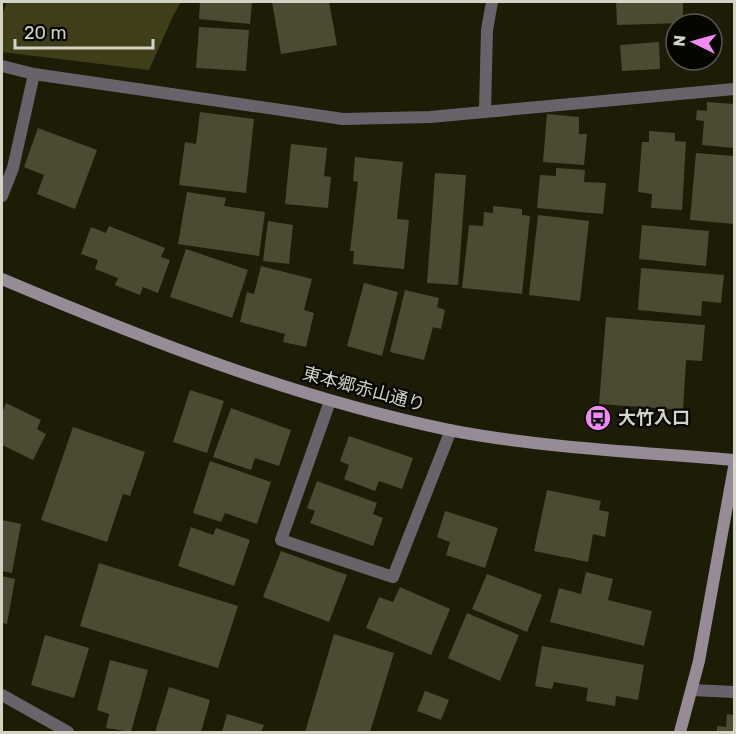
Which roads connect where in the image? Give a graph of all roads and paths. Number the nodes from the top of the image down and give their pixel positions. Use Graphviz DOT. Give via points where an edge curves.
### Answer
graph roads {
  1 [pos="492,2"];
  2 [pos="2,66"];
  3 [pos="34,74"];
  4 [pos="735,89"];
  5 [pos="485,110"];
  6 [pos="2,196"];
  7 [pos="2,279"];
  8 [pos="330,401"];
  9 [pos="451,430"];
  10 [pos="735,460"];
  11 [pos="735,467"];
  12 [pos="692,690"];
  13 [pos="735,692"];
  14 [pos="3,699"];
  15 [pos="68,732"];
  16 [pos="680,732"];
  1 -- 5 [label="street" via="487,30"];
  2 -- 3 [label="street"];
  3 -- 5 [label="street" via="343,118 430,117"];
  3 -- 6 [label="street" via="13,168"];
  4 -- 5 [label="street"];
  7 -- 8 [label="street, 東本郷赤山通り" via="117,328"];
  8 -- 9 [label="street, 東本郷赤山通り"];
  8 -- 9 [label="street" via="281,540 393,577"];
  9 -- 10 [label="street, 東本郷赤山通り" via="541,443"];
  11 -- 12 [label="street"];
  12 -- 13 [label="street"];
  12 -- 16 [label="street"];
  14 -- 15 [label="street"];
}
